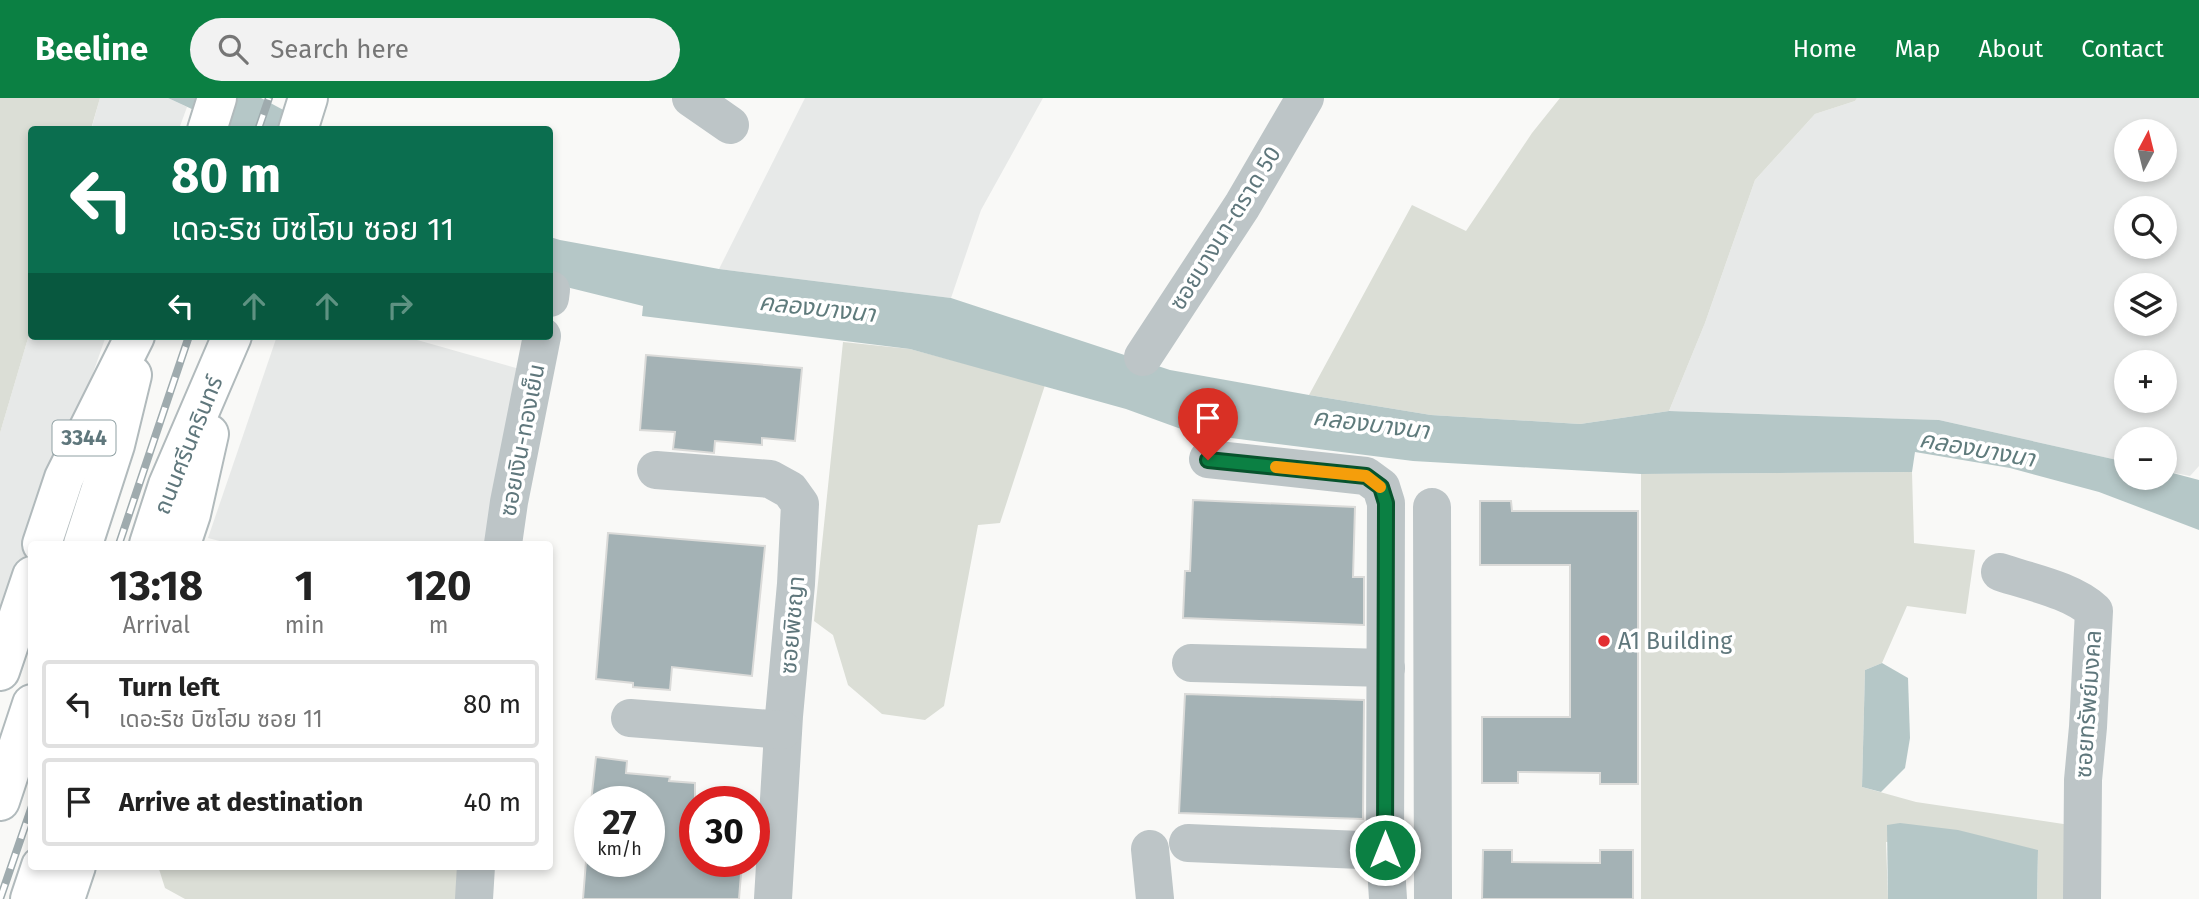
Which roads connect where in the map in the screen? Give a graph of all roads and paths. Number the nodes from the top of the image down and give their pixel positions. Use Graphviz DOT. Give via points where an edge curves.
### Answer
graph roads {
  1 [pos="217,98"];
  2 [pos="691,98"];
  3 [pos="1305,98"];
  4 [pos="730,125"];
  5 [pos="208,126"];
  6 [pos="133,340"];
  7 [pos="140,340"];
  8 [pos="541,340"];
  9 [pos="230,341"];
  10 [pos="1143,357"];
  11 [pos="1208,460"];
  12 [pos="656,470"];
  13 [pos="1432,507"];
  14 [pos="43,541"];
  15 [pos="84,541"];
  16 [pos="150,541"];
  17 [pos="182,541"];
  18 [pos="503,541"];
  19 [pos="2000,572"];
  20 [pos="28,588"];
  21 [pos="1191,663"];
  22 [pos="1386,668"];
  23 [pos="0,671"];
  24 [pos="28,716"];
  25 [pos="630,718"];
  26 [pos="783,730"];
  27 [pos="0,801"];
  28 [pos="1188,843"];
  29 [pos="1150,849"];
  30 [pos="1385,850"];
  31 [pos="40,870"];
  32 [pos="75,870"];
  33 [pos="476,870"];
  34 [pos="30,899"];
  35 [pos="65,899"];
  36 [pos="474,899"];
  37 [pos="773,899"];
  38 [pos="1155,899"];
  39 [pos="1388,899"];
  40 [pos="1433,899"];
  41 [pos="2082,899"];
  1 -- 5 [label="main road"];
  2 -- 4 [label="street"];
  3 -- 10 [label="street, ซอยบางนา-ตราด 50" via="1242,206"];
  6 -- 14 [label="main road, 3344" via="64,478"];
  7 -- 15 [label="main road, 3344" via="115,444"];
  8 -- 18 [label="street, ซอยเงิน-ทองเย็น"];
  9 -- 16 [label="main road, ถนนศรีนครินทร์"];
  9 -- 17 [label="main road, ถนนศรีนครินทร์"];
  11 -- 22 [label="street" via="1366,476 1381,487 1386,503"];
  12 -- 26 [label="street, ซอยพิชญา" via="770,479 790,490 800,504"];
  13 -- 40 [label="street"];
  19 -- 41 [label="street, ซอยทรัพย์มงคล" via="2072,596 2094,611 2083,780"];
  20 -- 23 [label="main road"];
  21 -- 22 [label="street"];
  22 -- 30 [label="street"];
  24 -- 27 [label="main road"];
  25 -- 26 [label="street"];
  26 -- 37 [label="street, ซอยพิชญา"];
  28 -- 30 [label="street"];
  29 -- 38 [label="street"];
  30 -- 39 [label="street"];
  31 -- 34 [label="main road"];
  32 -- 35 [label="main road"];
  33 -- 36 [label="street"];
}
